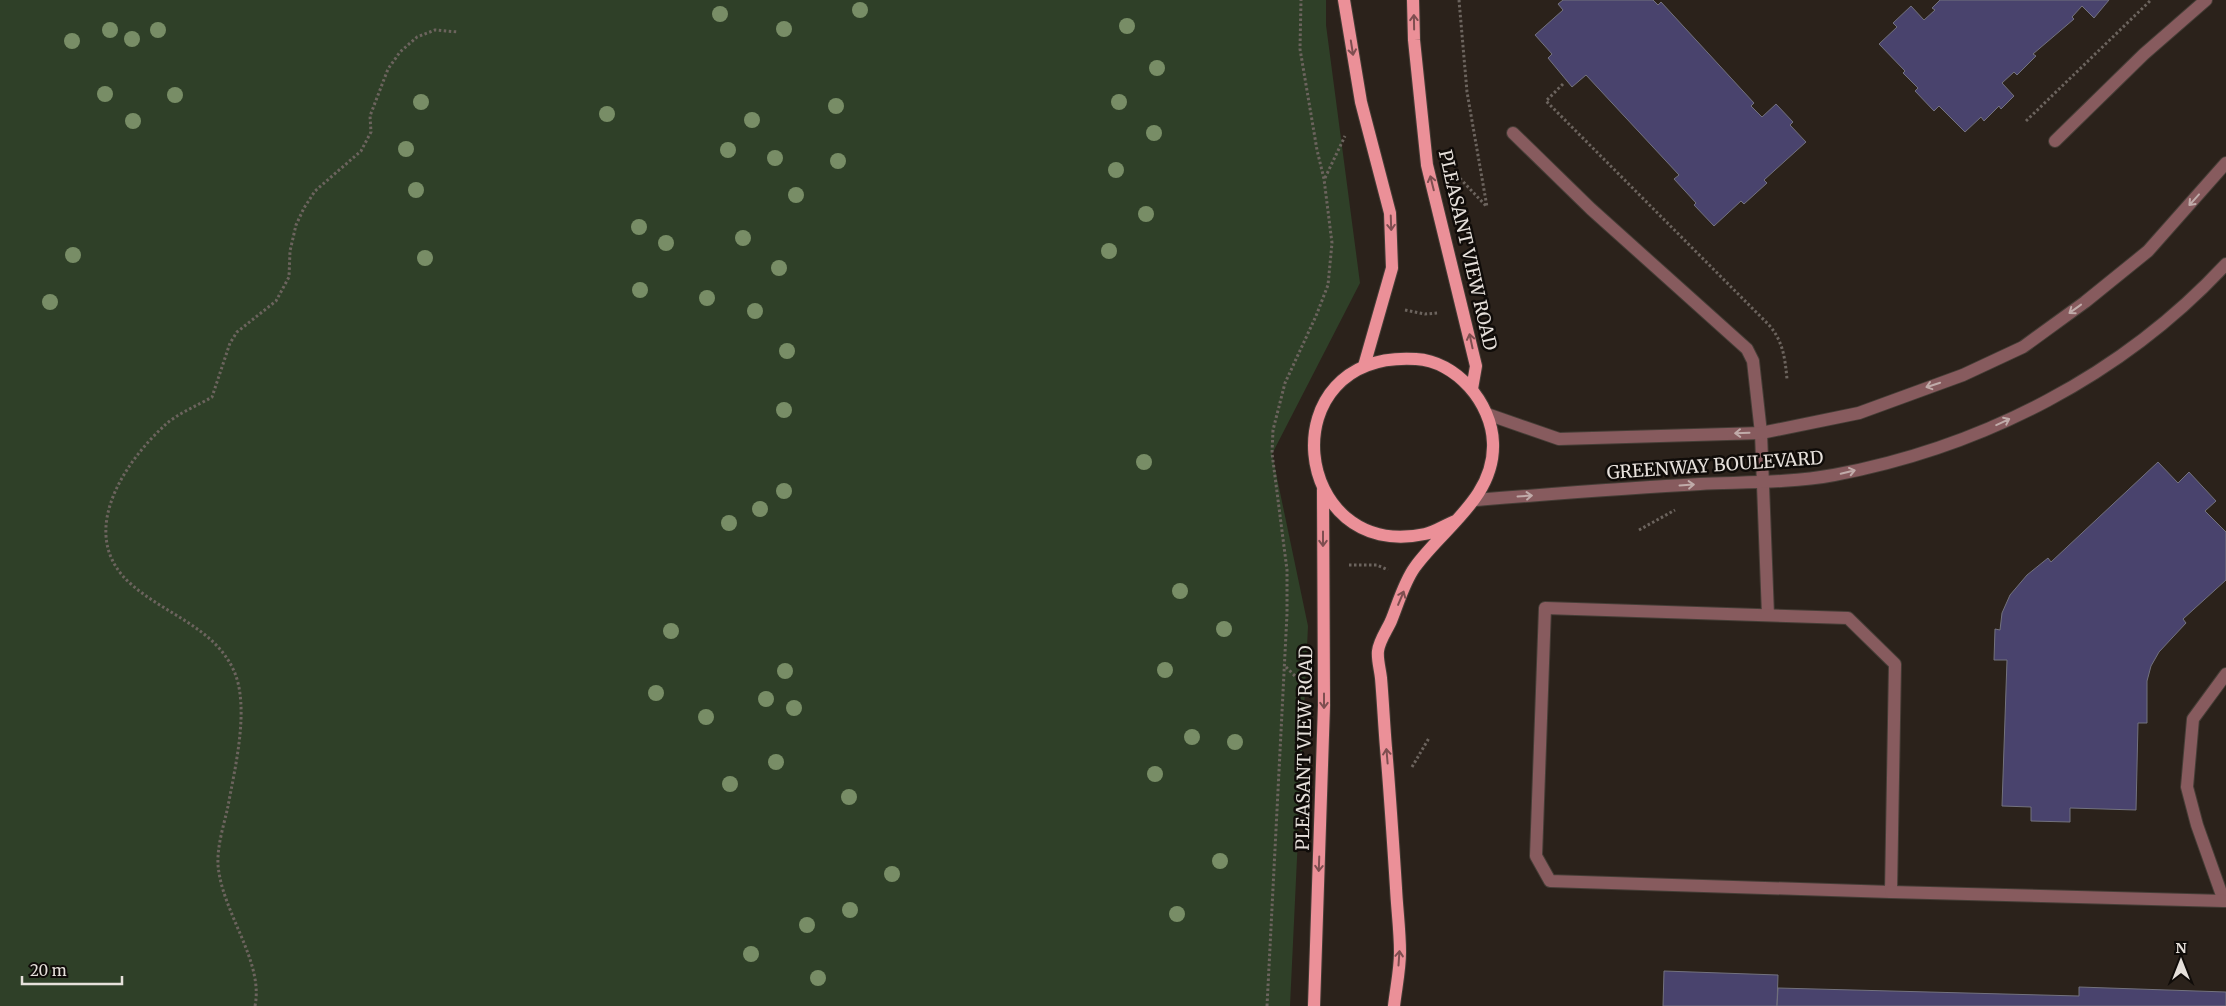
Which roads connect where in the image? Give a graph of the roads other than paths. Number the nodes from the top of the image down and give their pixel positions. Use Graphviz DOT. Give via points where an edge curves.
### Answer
graph roads {
  1 [pos="1344,0"];
  2 [pos="1413,0"];
  3 [pos="2206,0"];
  4 [pos="1514,133"];
  5 [pos="2055,141"];
  6 [pos="2226,163"];
  7 [pos="2226,264"];
  8 [pos="1364,366"];
  9 [pos="1472,389"];
  10 [pos="1487,414"];
  11 [pos="1761,432"];
  12 [pos="1762,484"];
  13 [pos="1323,490"];
  14 [pos="1476,500"];
  15 [pos="1455,521"];
  16 [pos="1768,615"];
  17 [pos="2226,674"];
  18 [pos="1891,892"];
  19 [pos="2225,901"];
  20 [pos="1314,1006"];
  21 [pos="1394,1006"];
  1 -- 8 [label="main road, one-way" via="1361,102 1390,213 1392,268"];
  9 -- 2 [label="main road, PLEASANT VIEW ROAD, one-way" via="1476,366 1427,165"];
  3 -- 5 [label="street" via="2144,54"];
  4 -- 11 [label="street" via="1591,209 1747,350 1756,377"];
  6 -- 11 [label="street, GREENWAY BOULEVARD, one-way" via="2148,251 2023,347 1963,376 1859,413"];
  12 -- 7 [label="street, GREENWAY BOULEVARD, one-way" via="1842,473 1900,460 1979,434 2057,396 2131,350 2196,296"];
  8 -- 9 [label="main road" via="1392,357 1422,359 1449,369"];
  8 -- 13 [label="main road" via="1340,382 1322,405 1313,433 1313,462"];
  9 -- 10 [label="main road"];
  11 -- 10 [label="street, GREENWAY BOULEVARD, one-way" via="1559,439"];
  10 -- 14 [label="main road" via="1493,442 1490,472"];
  11 -- 12 [label="street"];
  14 -- 12 [label="street, GREENWAY BOULEVARD, one-way" via="1701,484"];
  12 -- 16 [label="street"];
  13 -- 15 [label="main road" via="1342,514 1368,530 1397,537 1427,534"];
  13 -- 20 [label="main road, PLEASANT VIEW ROAD, one-way" via="1324,705"];
  14 -- 15 [label="main road"];
  21 -- 15 [label="main road, one-way" via="1400,954 1378,650 1413,569"];
  16 -- 18 [label="street" via="1848,618 1896,664"];
  16 -- 18 [label="street" via="1545,608 1536,856 1550,881"];
  17 -- 19 [label="street" via="2193,719 2187,787 2197,825"];
  18 -- 19 [label="street"];
}
